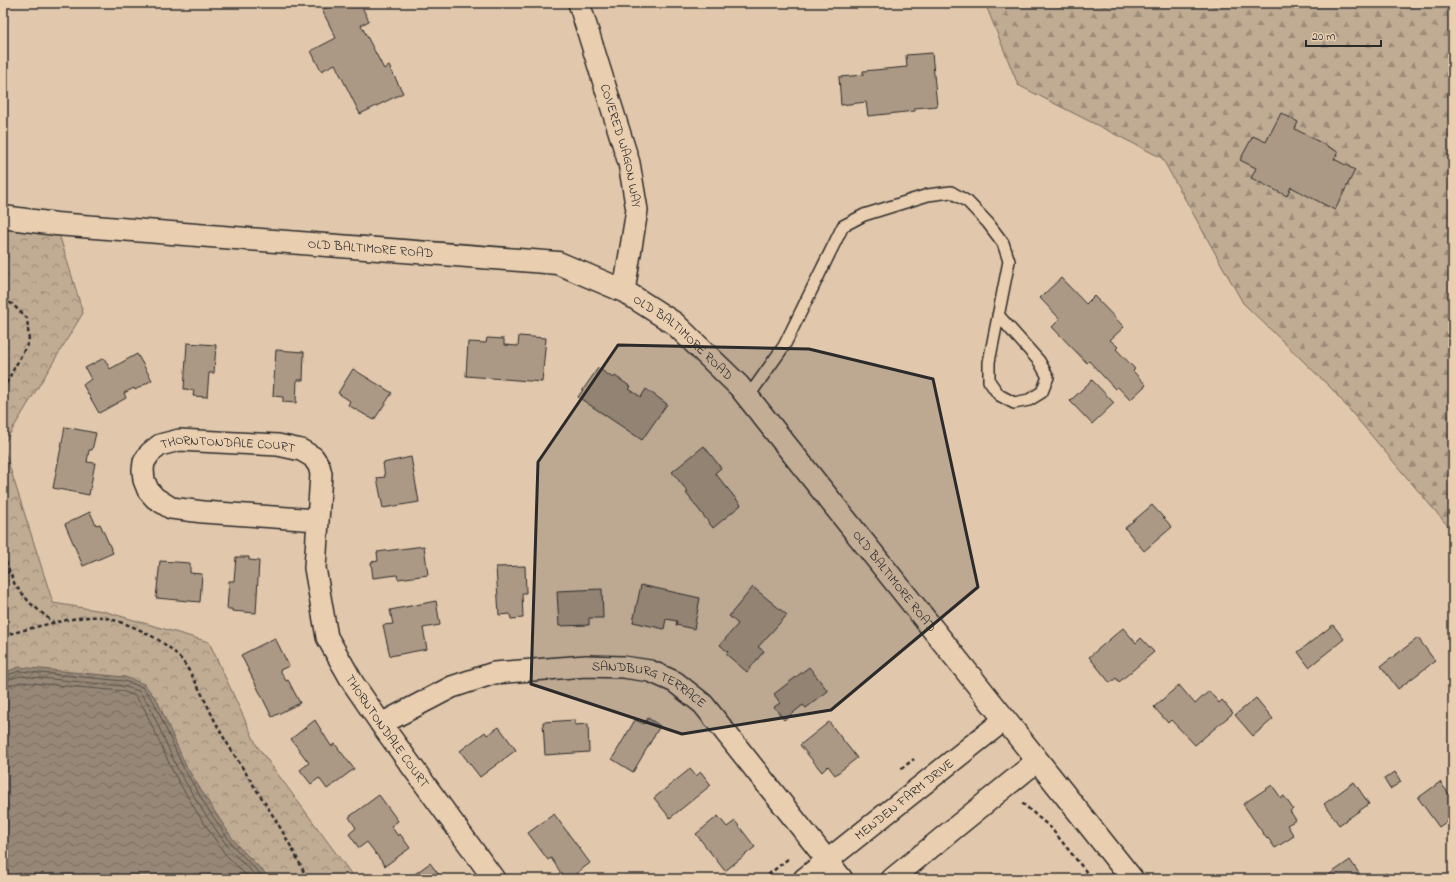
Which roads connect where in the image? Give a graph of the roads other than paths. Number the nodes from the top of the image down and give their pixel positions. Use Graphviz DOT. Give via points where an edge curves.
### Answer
graph roads {
  1 [pos="579,3"];
  2 [pos="3,217"];
  3 [pos="624,292"];
  4 [pos="998,315"];
  5 [pos="748,397"];
  6 [pos="317,520"];
  7 [pos="1004,720"];
  8 [pos="381,724"];
  9 [pos="1037,761"];
  10 [pos="828,861"];
  11 [pos="494,879"];
  12 [pos="804,879"];
  13 [pos="842,879"];
  14 [pos="892,879"];
  15 [pos="1132,879"];
  1 -- 3 [label="street, COVERED WAGON WAY" via="629,163 637,210"];
  2 -- 3 [label="street, OLD BALTIMORE ROAD" via="56,224 558,263"];
  3 -- 5 [label="street, OLD BALTIMORE ROAD" via="674,323"];
  4 -- 4 [label="lane" via="989,362 989,381 999,395 1014,403 1029,400 1042,392 1048,377 1039,361"];
  4 -- 5 [label="lane" via="1009,262 1003,243 968,202 951,192 928,195 864,215 843,226 784,346"];
  5 -- 7 [label="street, OLD BALTIMORE ROAD"];
  6 -- 6 [label="street, THORNTONDALE COURT" via="321,474 313,457 301,450 278,445 179,440 160,444 144,462 144,480 148,490 171,508"];
  6 -- 8 [label="street, THORNTONDALE COURT" via="315,568 327,637 353,683"];
  7 -- 9 [label="street, OLD BALTIMORE ROAD"];
  7 -- 10 [label="street, MENDEN FARM DRIVE"];
  8 -- 10 [label="street, SANDBURG TERRACE" via="452,687 494,673 586,666 650,671 675,682 703,704"];
  8 -- 11 [label="street, THORNTONDALE COURT"];
  9 -- 14 [label="street"];
  9 -- 15 [label="street, OLD BALTIMORE ROAD"];
  10 -- 12 [label="street, MENDEN FARM DRIVE"];
  10 -- 13 [label="street, SANDBURG TERRACE"];
}
